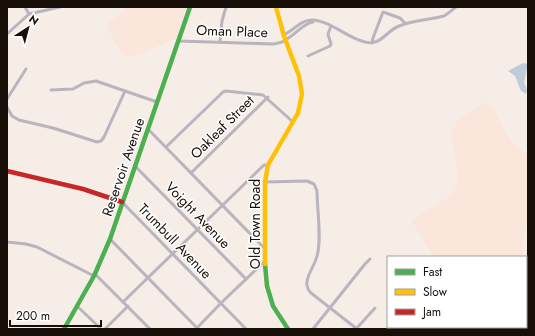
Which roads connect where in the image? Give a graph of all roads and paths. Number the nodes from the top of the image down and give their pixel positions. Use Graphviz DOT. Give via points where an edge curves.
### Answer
graph roads {
  1 [pos="25,7"];
  2 [pos="60,7"];
  3 [pos="190,7"];
  4 [pos="226,7"];
  5 [pos="276,7"];
  6 [pos="456,7"];
  7 [pos="29,14"];
  8 [pos="405,23"];
  9 [pos="327,24"];
  10 [pos="331,26"];
  11 [pos="7,34"];
  12 [pos="283,35"];
  13 [pos="178,41"];
  14 [pos="286,41"];
  15 [pos="220,42"];
  16 [pos="372,43"];
  17 [pos="308,56"];
  18 [pos="26,69"];
  19 [pos="51,90"];
  20 [pos="124,91"];
  21 [pos="268,97"];
  22 [pos="7,98"];
  23 [pos="157,102"];
  24 [pos="7,107"];
  25 [pos="293,122"];
  26 [pos="148,129"];
  27 [pos="166,147"];
  28 [pos="268,165"];
  29 [pos="135,166"];
  30 [pos="7,171"];
  31 [pos="191,173"];
  32 [pos="265,182"];
  33 [pos="122,202"];
  34 [pos="222,205"];
  35 [pos="197,229"];
  36 [pos="110,239"];
  37 [pos="7,242"];
  38 [pos="265,249"];
  39 [pos="173,254"];
  40 [pos="370,259"];
  41 [pos="265,261"];
  42 [pos="94,275"];
  43 [pos="148,277"];
  44 [pos="246,279"];
  45 [pos="123,302"];
  46 [pos="221,303"];
  47 [pos="78,306"];
  48 [pos="128,306"];
  49 [pos="330,308"];
  50 [pos="375,308"];
  51 [pos="197,328"];
  52 [pos="64,329"];
  53 [pos="101,329"];
  54 [pos="105,329"];
  55 [pos="150,329"];
  56 [pos="246,329"];
  57 [pos="288,329"];
  58 [pos="313,329"];
  59 [pos="357,329"];
  1 -- 7 [label="street"];
  2 -- 7 [label="street"];
  3 -- 13 [label="main road, Reservoir Avenue"];
  4 -- 15 [label="street"];
  5 -- 12 [label="main road, Old Town Road"];
  6 -- 8 [label="street" via="444,16"];
  7 -- 11 [label="street"];
  8 -- 16 [label="street"];
  8 -- 16 [label="street" via="400,18 383,12"];
  9 -- 10 [label="street"];
  9 -- 12 [label="street" via="308,20"];
  9 -- 14 [label="street" via="308,22"];
  10 -- 16 [label="street" via="364,42"];
  10 -- 17 [label="street" via="328,34 332,44"];
  12 -- 14 [label="main road, Old Town Road"];
  13 -- 15 [label="street, Oman Place"];
  13 -- 23 [label="main road, Reservoir Avenue"];
  14 -- 15 [label="street, Oman Place" via="274,44"];
  14 -- 25 [label="main road, Old Town Road" via="298,72 302,94 299,111"];
  18 -- 22 [label="street"];
  19 -- 20 [label="street" via="73,89 84,83 96,81"];
  20 -- 23 [label="street"];
  20 -- 24 [label="street" via="104,137 97,142 19,120 12,116"];
  21 -- 25 [label="street"];
  21 -- 27 [label="street" via="261,94 223,92"];
  21 -- 31 [label="street, Oakleaf Street"];
  23 -- 26 [label="main road, Reservoir Avenue"];
  25 -- 28 [label="main road, Old Town Road"];
  26 -- 27 [label="street"];
  26 -- 29 [label="main road, Reservoir Avenue"];
  27 -- 31 [label="street"];
  28 -- 32 [label="main road, Old Town Road"];
  28 -- 34 [label="street" via="264,164"];
  29 -- 33 [label="main road, Reservoir Avenue"];
  29 -- 35 [label="street, Voight Avenue"];
  30 -- 33 [label="main road, Trumbull Avenue" via="83,189"];
  31 -- 34 [label="street"];
  32 -- 38 [label="main road, Old Town Road"];
  32 -- 49 [label="street" via="307,180 315,186 319,245 306,287"];
  33 -- 36 [label="main road, Reservoir Avenue"];
  33 -- 39 [label="street, Trumbull Avenue"];
  34 -- 35 [label="street"];
  34 -- 38 [label="street"];
  35 -- 39 [label="street"];
  35 -- 44 [label="street, Voight Avenue"];
  36 -- 42 [label="main road, Reservoir Avenue"];
  36 -- 43 [label="street"];
  37 -- 42 [label="street" via="36,247"];
  38 -- 41 [label="main road, Old Town Road"];
  39 -- 43 [label="street"];
  39 -- 46 [label="street, Trumbull Avenue"];
  40 -- 49 [label="street"];
  41 -- 44 [label="street"];
  41 -- 57 [label="main road, Old Town Road" via="270,299"];
  42 -- 45 [label="street"];
  42 -- 47 [label="main road, Reservoir Avenue"];
  43 -- 45 [label="street"];
  43 -- 51 [label="street"];
  44 -- 46 [label="street"];
  45 -- 48 [label="street"];
  46 -- 51 [label="street"];
  46 -- 56 [label="street, Trumbull Avenue"];
  47 -- 52 [label="main road, Reservoir Avenue"];
  47 -- 53 [label="street"];
  48 -- 54 [label="street"];
  48 -- 55 [label="street"];
  49 -- 58 [label="street"];
  49 -- 59 [label="street"];
  50 -- 59 [label="street"];
}
